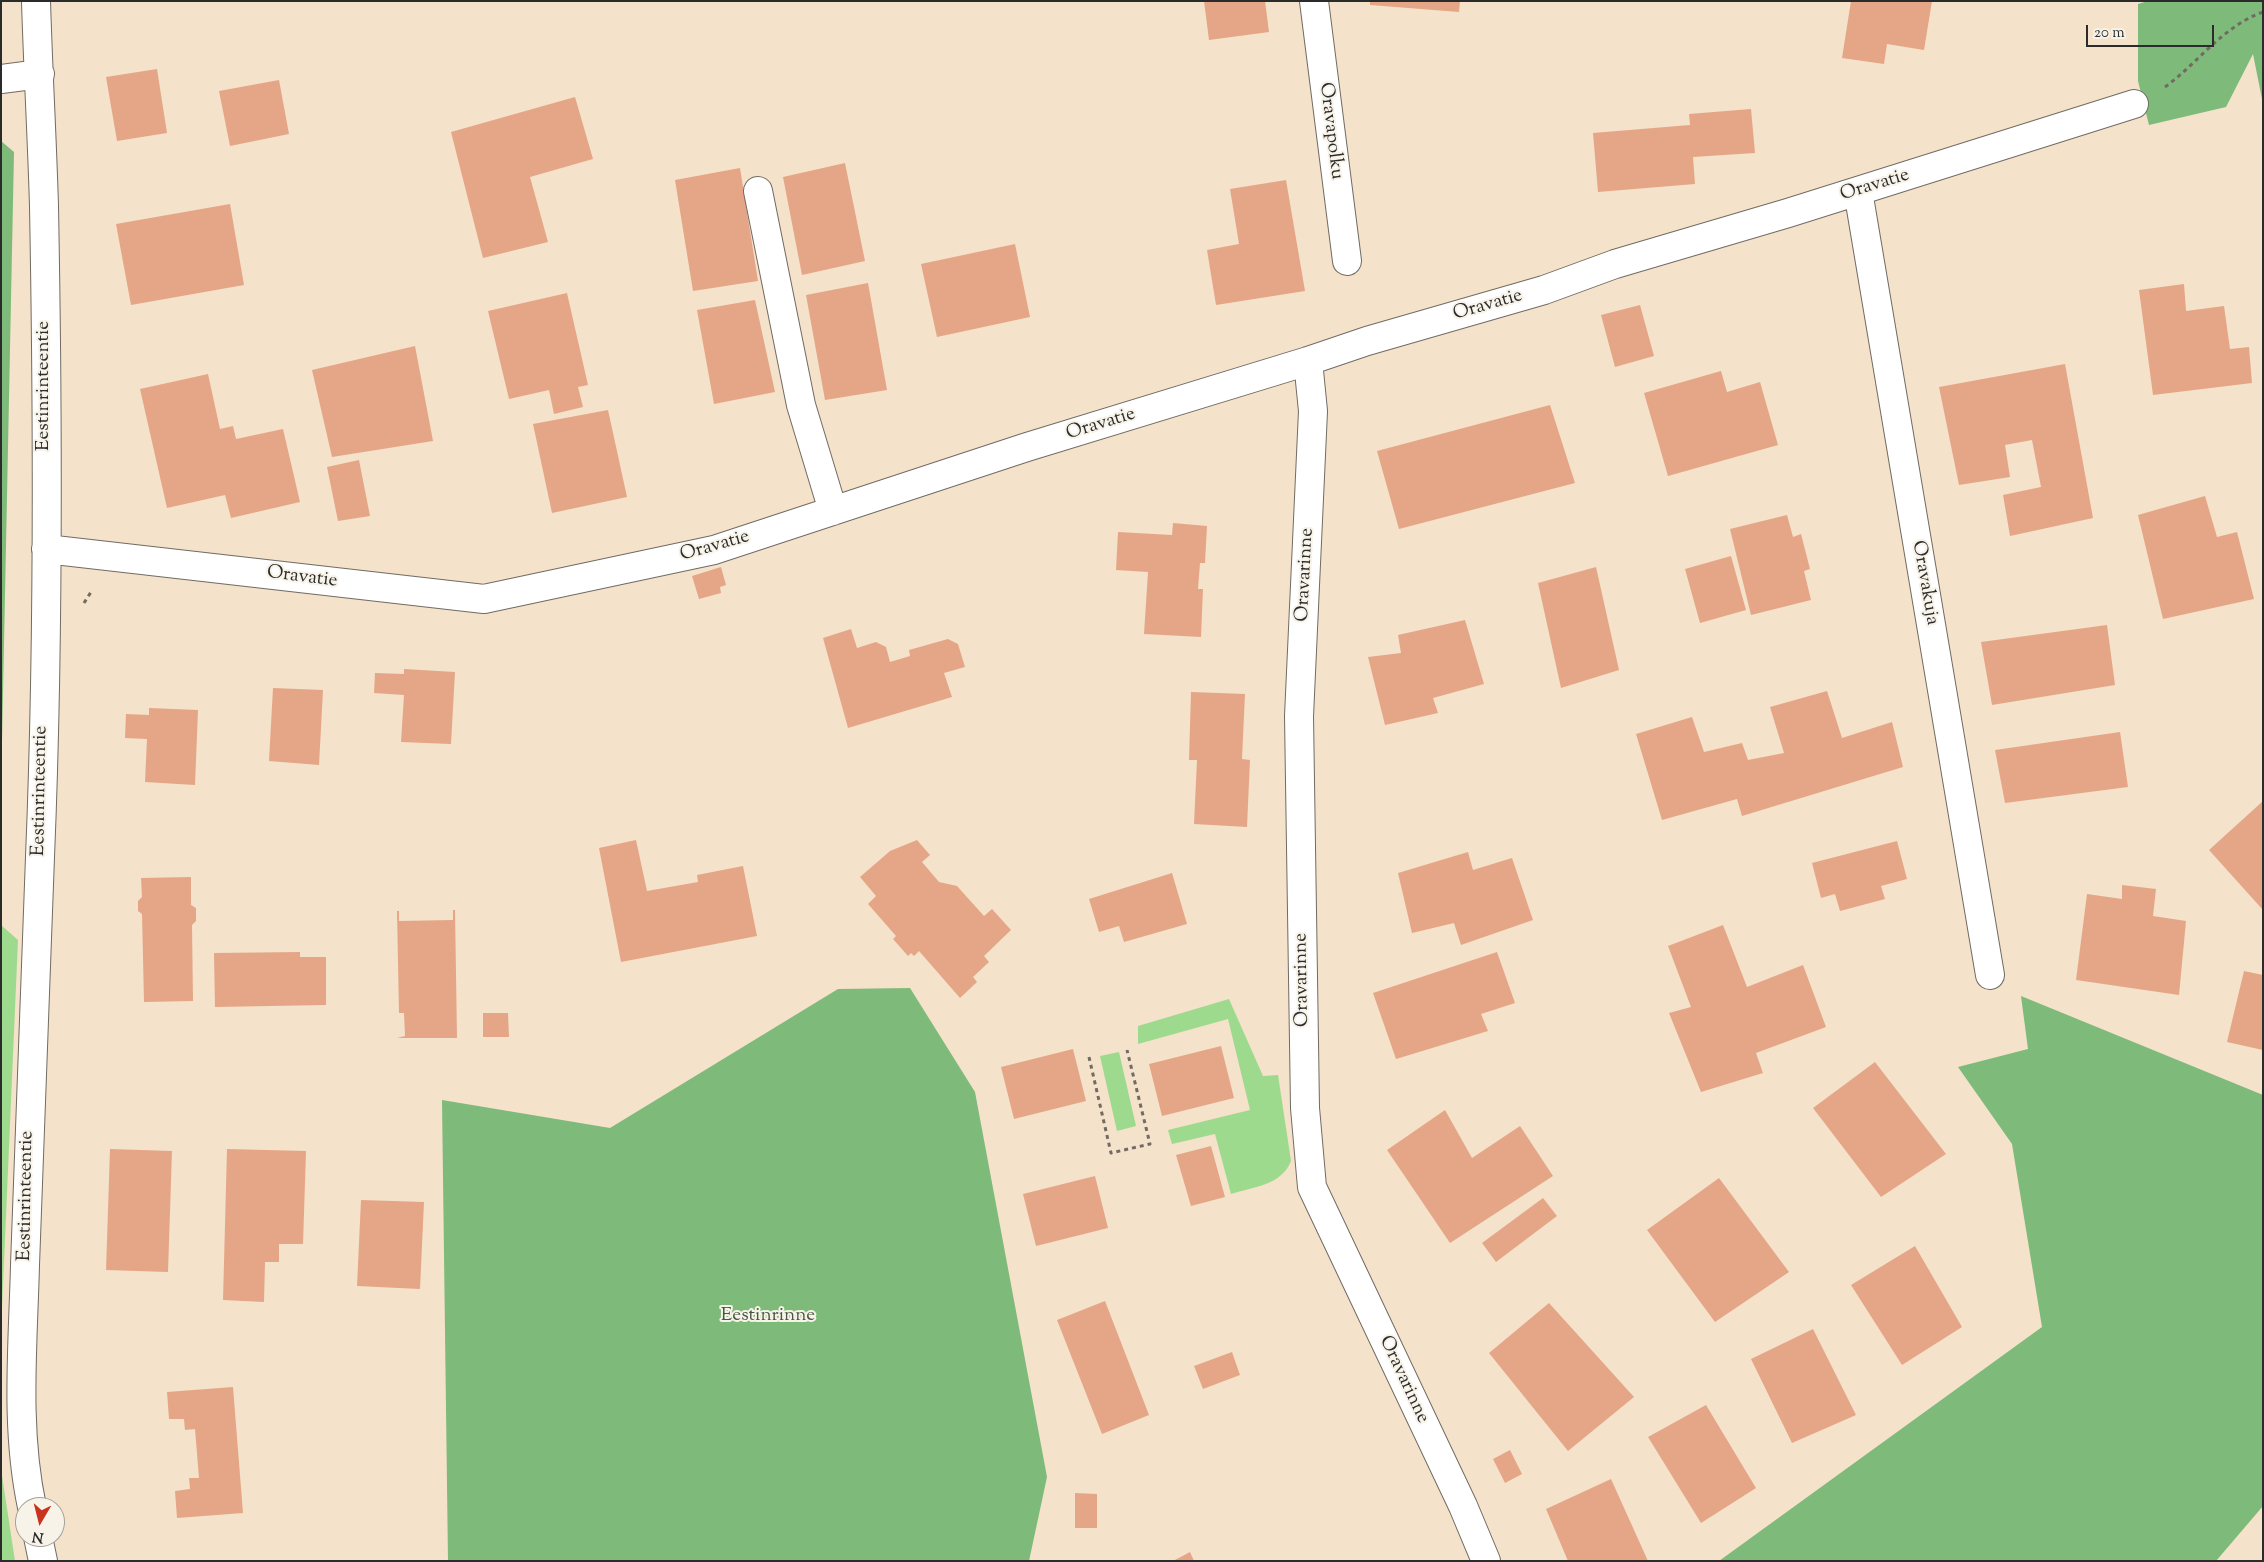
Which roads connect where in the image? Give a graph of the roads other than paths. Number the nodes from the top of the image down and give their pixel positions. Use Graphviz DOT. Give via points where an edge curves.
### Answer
graph roads {
  1 [pos="36,1"];
  2 [pos="1314,1"];
  3 [pos="40,74"];
  4 [pos="1,79"];
  5 [pos="2134,104"];
  6 [pos="758,191"];
  7 [pos="1858,191"];
  8 [pos="1347,260"];
  9 [pos="1308,362"];
  10 [pos="833,511"];
  11 [pos="46,549"];
  12 [pos="1990,975"];
  13 [pos="31,1497"];
  14 [pos="40,1547"];
  15 [pos="43,1561"];
  16 [pos="1486,1561"];
  1 -- 3 [label="street, Eestinrinteentie"];
  2 -- 8 [label="street, Oravapolku"];
  3 -- 4 [label="street"];
  3 -- 11 [label="street, Eestinrinteentie"];
  5 -- 7 [label="street, Oravatie"];
  6 -- 10 [label="street" via="801,405"];
  7 -- 9 [label="street, Oravatie" via="1615,264 1544,290 1366,341"];
  7 -- 12 [label="street, Oravakuja"];
  9 -- 10 [label="street, Oravatie" via="1027,447"];
  9 -- 16 [label="street, Oravarinne" via="1313,411 1299,716 1305,1108 1312,1188"];
  10 -- 11 [label="street, Oravatie" via="714,550 484,599"];
  11 -- 13 [label="street, Eestinrinteentie" via="40,853 21,1353 22,1420"];
  14 -- 15 [label="street"];
}
